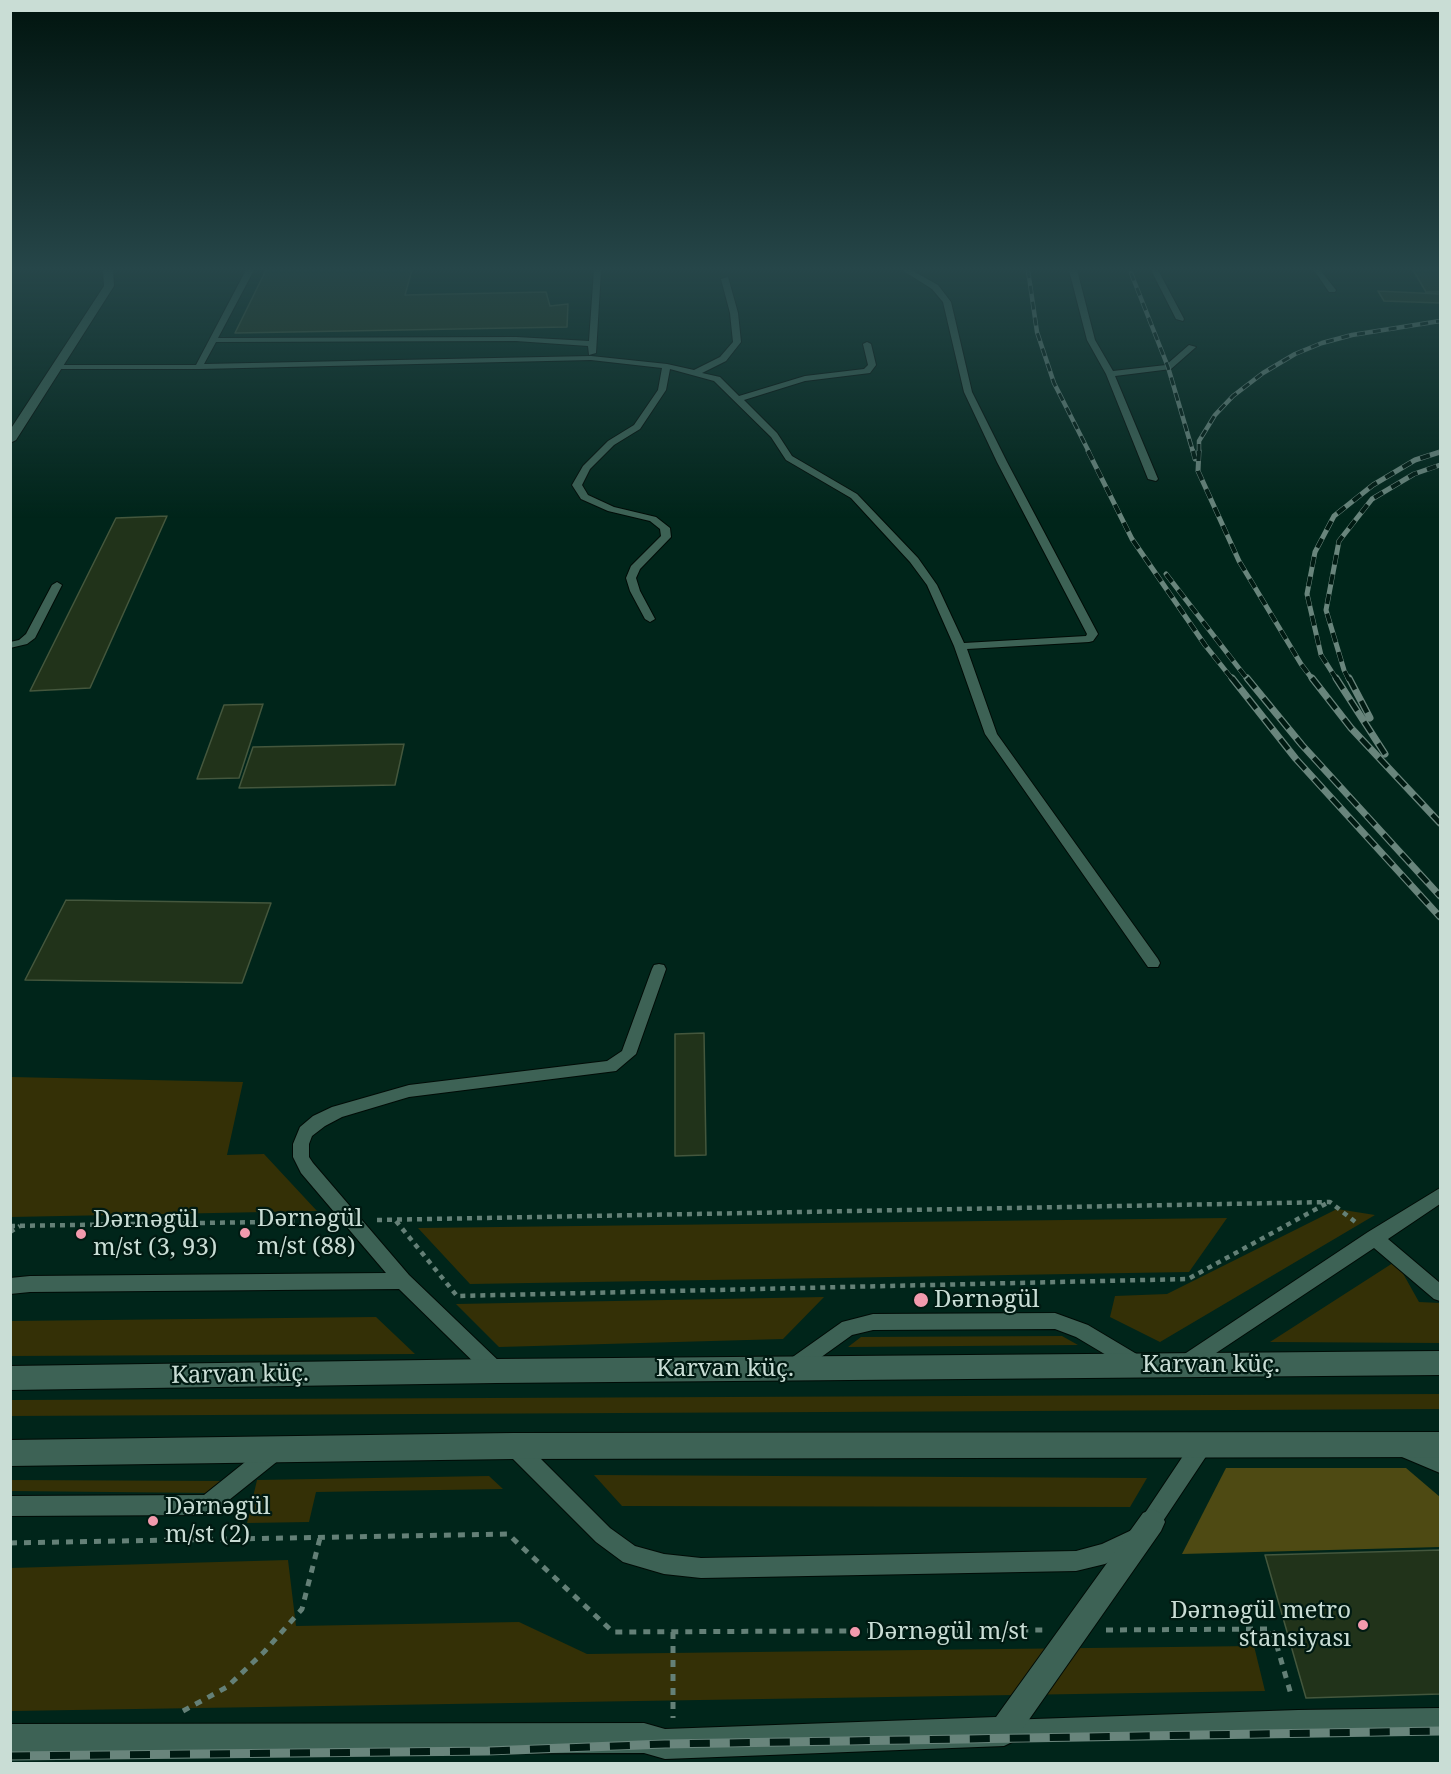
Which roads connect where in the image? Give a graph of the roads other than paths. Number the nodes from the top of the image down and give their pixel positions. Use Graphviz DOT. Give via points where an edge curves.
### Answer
graph roads {
  1 [pos="67,353"];
  2 [pos="206,353"];
  3 [pos="591,353"];
  4 [pos="728,353"];
  5 [pos="869,353"];
  6 [pos="959,353"];
  7 [pos="1099,353"];
  8 [pos="1185,353"];
  9 [pos="591,358"];
  10 [pos="667,366"];
  11 [pos="199,367"];
  12 [pos="57,368"];
  13 [pos="695,373"];
  14 [pos="1110,374"];
  15 [pos="739,399"];
  16 [pos="10,440"];
  17 [pos="1153,479"];
  18 [pos="57,585"];
  19 [pos="650,619"];
  20 [pos="10,645"];
  21 [pos="960,646"];
  22 [pos="1153,963"];
  23 [pos="659,969"];
  24 [pos="1440,1195"];
  25 [pos="1374,1237"];
  26 [pos="403,1281"];
  27 [pos="10,1286"];
  28 [pos="1440,1293"];
  29 [pos="1440,1363"];
  30 [pos="1138,1365"];
  31 [pos="1184,1365"];
  32 [pos="790,1369"];
  33 [pos="496,1371"];
  34 [pos="10,1378"];
  35 [pos="1202,1444"];
  36 [pos="1399,1445"];
  37 [pos="1440,1445"];
  38 [pos="513,1446"];
  39 [pos="275,1450"];
  40 [pos="10,1453"];
  41 [pos="1440,1464"];
  42 [pos="10,1506"];
  43 [pos="1152,1522"];
  44 [pos="1440,1719"];
  45 [pos="1004,1731"];
  46 [pos="10,1739"];
  47 [pos="668,1750"];
  1 -- 12 [label="street"];
  2 -- 11 [label="lane"];
  3 -- 9 [label="lane"];
  4 -- 13 [label="lane"];
  5 -- 15 [label="lane" via="872,365 867,371 805,379"];
  6 -- 21 [label="lane" via="968,392 1093,634 1089,639 1070,641"];
  7 -- 14 [label="lane"];
  8 -- 14 [label="lane" via="1168,367"];
  9 -- 10 [label="lane"];
  9 -- 11 [label="lane"];
  10 -- 13 [label="lane"];
  10 -- 19 [label="lane" via="662,390 637,427 611,443 586,468 577,485 584,497 653,519 665,528 666,537 635,568 631,578"];
  11 -- 12 [label="lane"];
  12 -- 16 [label="street"];
  13 -- 15 [label="lane" via="717,379"];
  14 -- 17 [label="lane"];
  15 -- 21 [label="lane" via="774,435 789,458 854,496 914,560 932,585"];
  18 -- 20 [label="lane" via="31,636"];
  21 -- 22 [label="lane" via="992,735"];
  23 -- 26 [label="lane" via="628,1054 611,1067 409,1091 338,1112 306,1132 301,1157 307,1168"];
  24 -- 25 [label="lane"];
  25 -- 28 [label="lane"];
  25 -- 31 [label="lane"];
  26 -- 27 [label="lane"];
  26 -- 33 [label="lane"];
  29 -- 31 [label="street, Karvan küç."];
  30 -- 31 [label="street, Karvan küç."];
  30 -- 32 [label="street, Karvan küç."];
  30 -- 32 [label="lane" via="1082,1330 1055,1321 873,1322 848,1328"];
  32 -- 33 [label="street, Karvan küç."];
  33 -- 34 [label="street, Karvan küç."];
  35 -- 36 [label="street"];
  35 -- 38 [label="street"];
  35 -- 43 [label="lane"];
  36 -- 37 [label="street"];
  36 -- 41 [label="lane"];
  38 -- 39 [label="street"];
  38 -- 43 [label="lane" via="603,1535 630,1555 664,1564 701,1568 1076,1561 1131,1542"];
  39 -- 40 [label="street"];
  39 -- 42 [label="lane" via="207,1505"];
  43 -- 45 [label="street"];
  44 -- 45 [label="lane"];
  45 -- 47 [label="street"];
  46 -- 47 [label="street" via="644,1738"];
}
